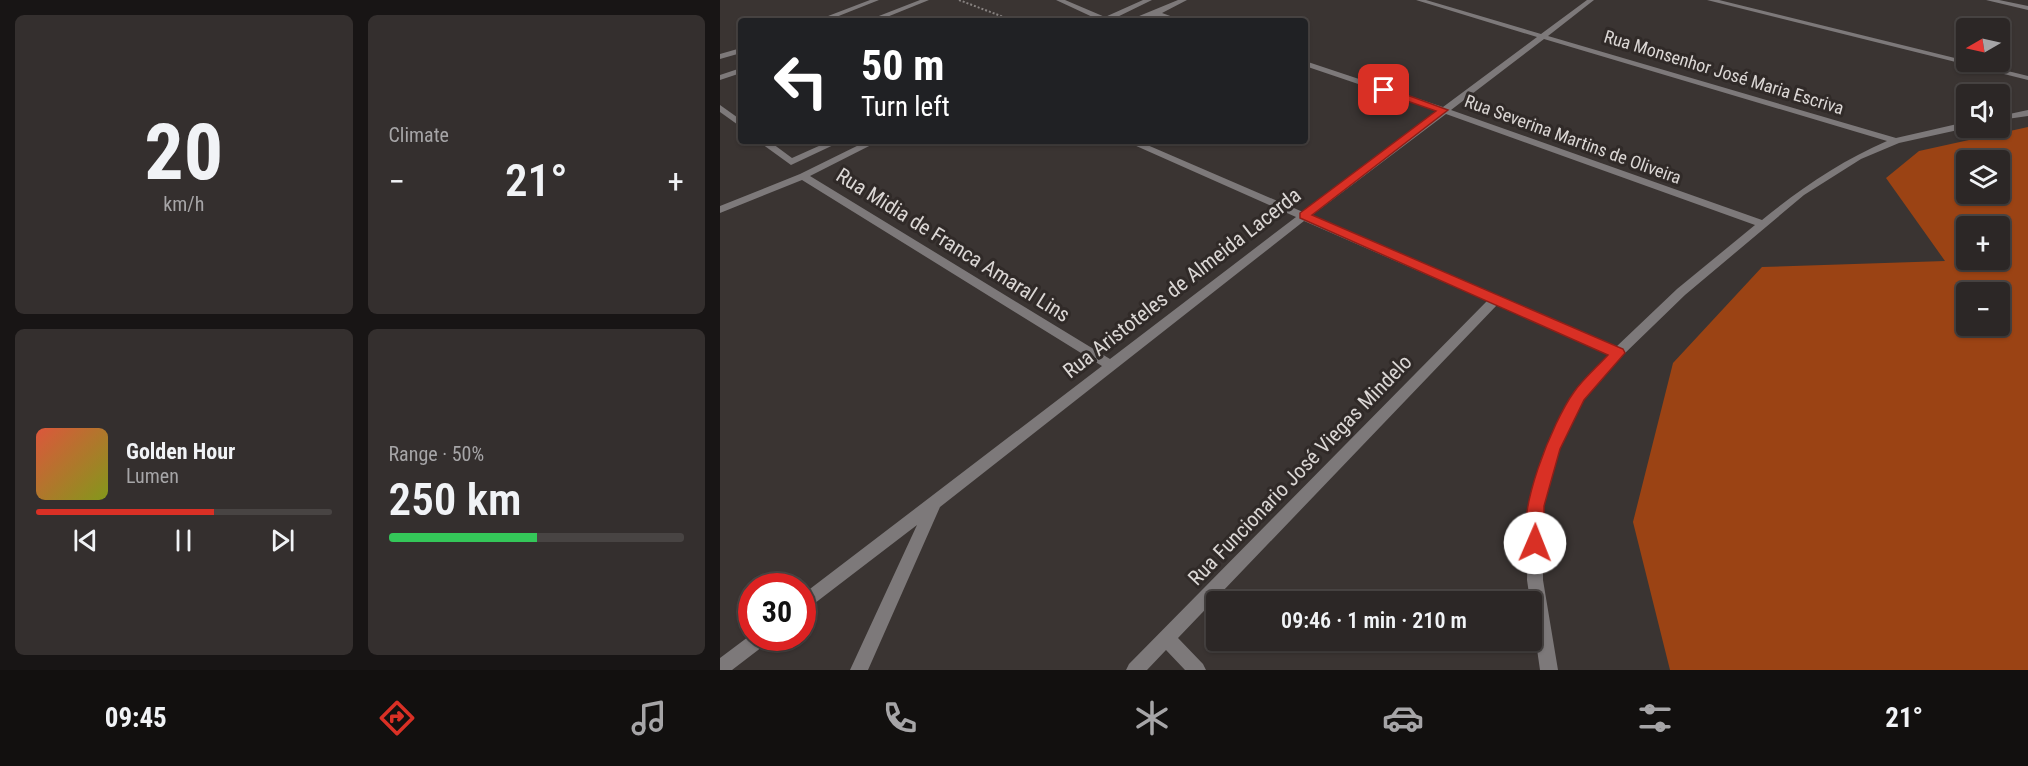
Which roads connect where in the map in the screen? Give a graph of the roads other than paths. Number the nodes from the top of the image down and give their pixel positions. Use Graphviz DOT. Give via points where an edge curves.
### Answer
graph roads {
  1 [pos="876,0"];
  2 [pos="926,0"];
  3 [pos="1059,0"];
  4 [pos="1149,0"];
  5 [pos="1184,0"];
  6 [pos="1419,0"];
  7 [pos="1592,0"];
  8 [pos="1710,0"];
  9 [pos="1989,0"];
  10 [pos="2028,9"];
  11 [pos="1156,13"];
  12 [pos="827,18"];
  13 [pos="878,18"];
  14 [pos="1100,18"];
  15 [pos="1108,18"];
  16 [pos="1140,18"];
  17 [pos="1171,18"];
  18 [pos="1543,36"];
  19 [pos="738,51"];
  20 [pos="720,57"];
  21 [pos="1308,64"];
  22 [pos="738,71"];
  23 [pos="720,78"];
  24 [pos="2028,78"];
  25 [pos="720,108"];
  26 [pos="1444,110"];
  27 [pos="2028,113"];
  28 [pos="2010,116"];
  29 [pos="738,122"];
  30 [pos="1956,127"];
  31 [pos="1896,141"];
  32 [pos="767,144"];
  33 [pos="830,144"];
  34 [pos="868,144"];
  35 [pos="1137,144"];
  36 [pos="803,176"];
  37 [pos="720,210"];
  38 [pos="1304,216"];
  39 [pos="1762,224"];
  40 [pos="1496,299"];
  41 [pos="1618,353"];
  42 [pos="1112,366"];
  43 [pos="935,502"];
  44 [pos="816,594"];
  45 [pos="1166,638"];
  46 [pos="743,651"];
  47 [pos="720,669"];
  48 [pos="859,670"];
  49 [pos="1135,670"];
  50 [pos="1197,670"];
  51 [pos="1548,670"];
  1 -- 12 [label="street"];
  2 -- 13 [label="street"];
  3 -- 14 [label="street"];
  4 -- 15 [label="street"];
  5 -- 11 [label="street"];
  6 -- 18 [label="street, Rua Monsenhor José Maria Escriva"];
  7 -- 18 [label="street, Rua Aristoteles de Almeida Lacerda"];
  8 -- 24 [label="street"];
  9 -- 10 [label="street"];
  11 -- 16 [label="street"];
  11 -- 17 [label="street"];
  18 -- 26 [label="street, Rua Aristoteles de Almeida Lacerda"];
  18 -- 31 [label="street, Rua Monsenhor José Maria Escriva"];
  19 -- 20 [label="street"];
  21 -- 26 [label="street, Rua Severina Martins de Oliveira"];
  22 -- 23 [label="street"];
  25 -- 29 [label="street"];
  26 -- 38 [label="street, Rua Aristoteles de Almeida Lacerda"];
  26 -- 39 [label="street, Rua Severina Martins de Oliveira"];
  27 -- 28 [label="street"];
  30 -- 31 [label="street"];
  31 -- 39 [label="street" via="1858,157 1801,193"];
  32 -- 33 [label="street" via="791,162"];
  34 -- 36 [label="street"];
  35 -- 38 [label="street"];
  36 -- 37 [label="street"];
  36 -- 42 [label="street, Rua Midia de Franca Amaral Lins"];
  38 -- 40 [label="street"];
  38 -- 42 [label="street, Rua Aristoteles de Almeida Lacerda"];
  39 -- 41 [label="street"];
  40 -- 41 [label="street"];
  40 -- 45 [label="street, Rua Funcionario José Viegas Mindelo"];
  41 -- 51 [label="street" via="1579,396 1552,449 1536,506 1534,580"];
  42 -- 43 [label="street, Rua Aristoteles de Almeida Lacerda"];
  43 -- 44 [label="street, Rua Aristoteles de Almeida Lacerda"];
  43 -- 48 [label="street"];
  45 -- 49 [label="street, Rua Funcionario José Viegas Mindelo"];
  45 -- 50 [label="street"];
  46 -- 47 [label="street"];
}
